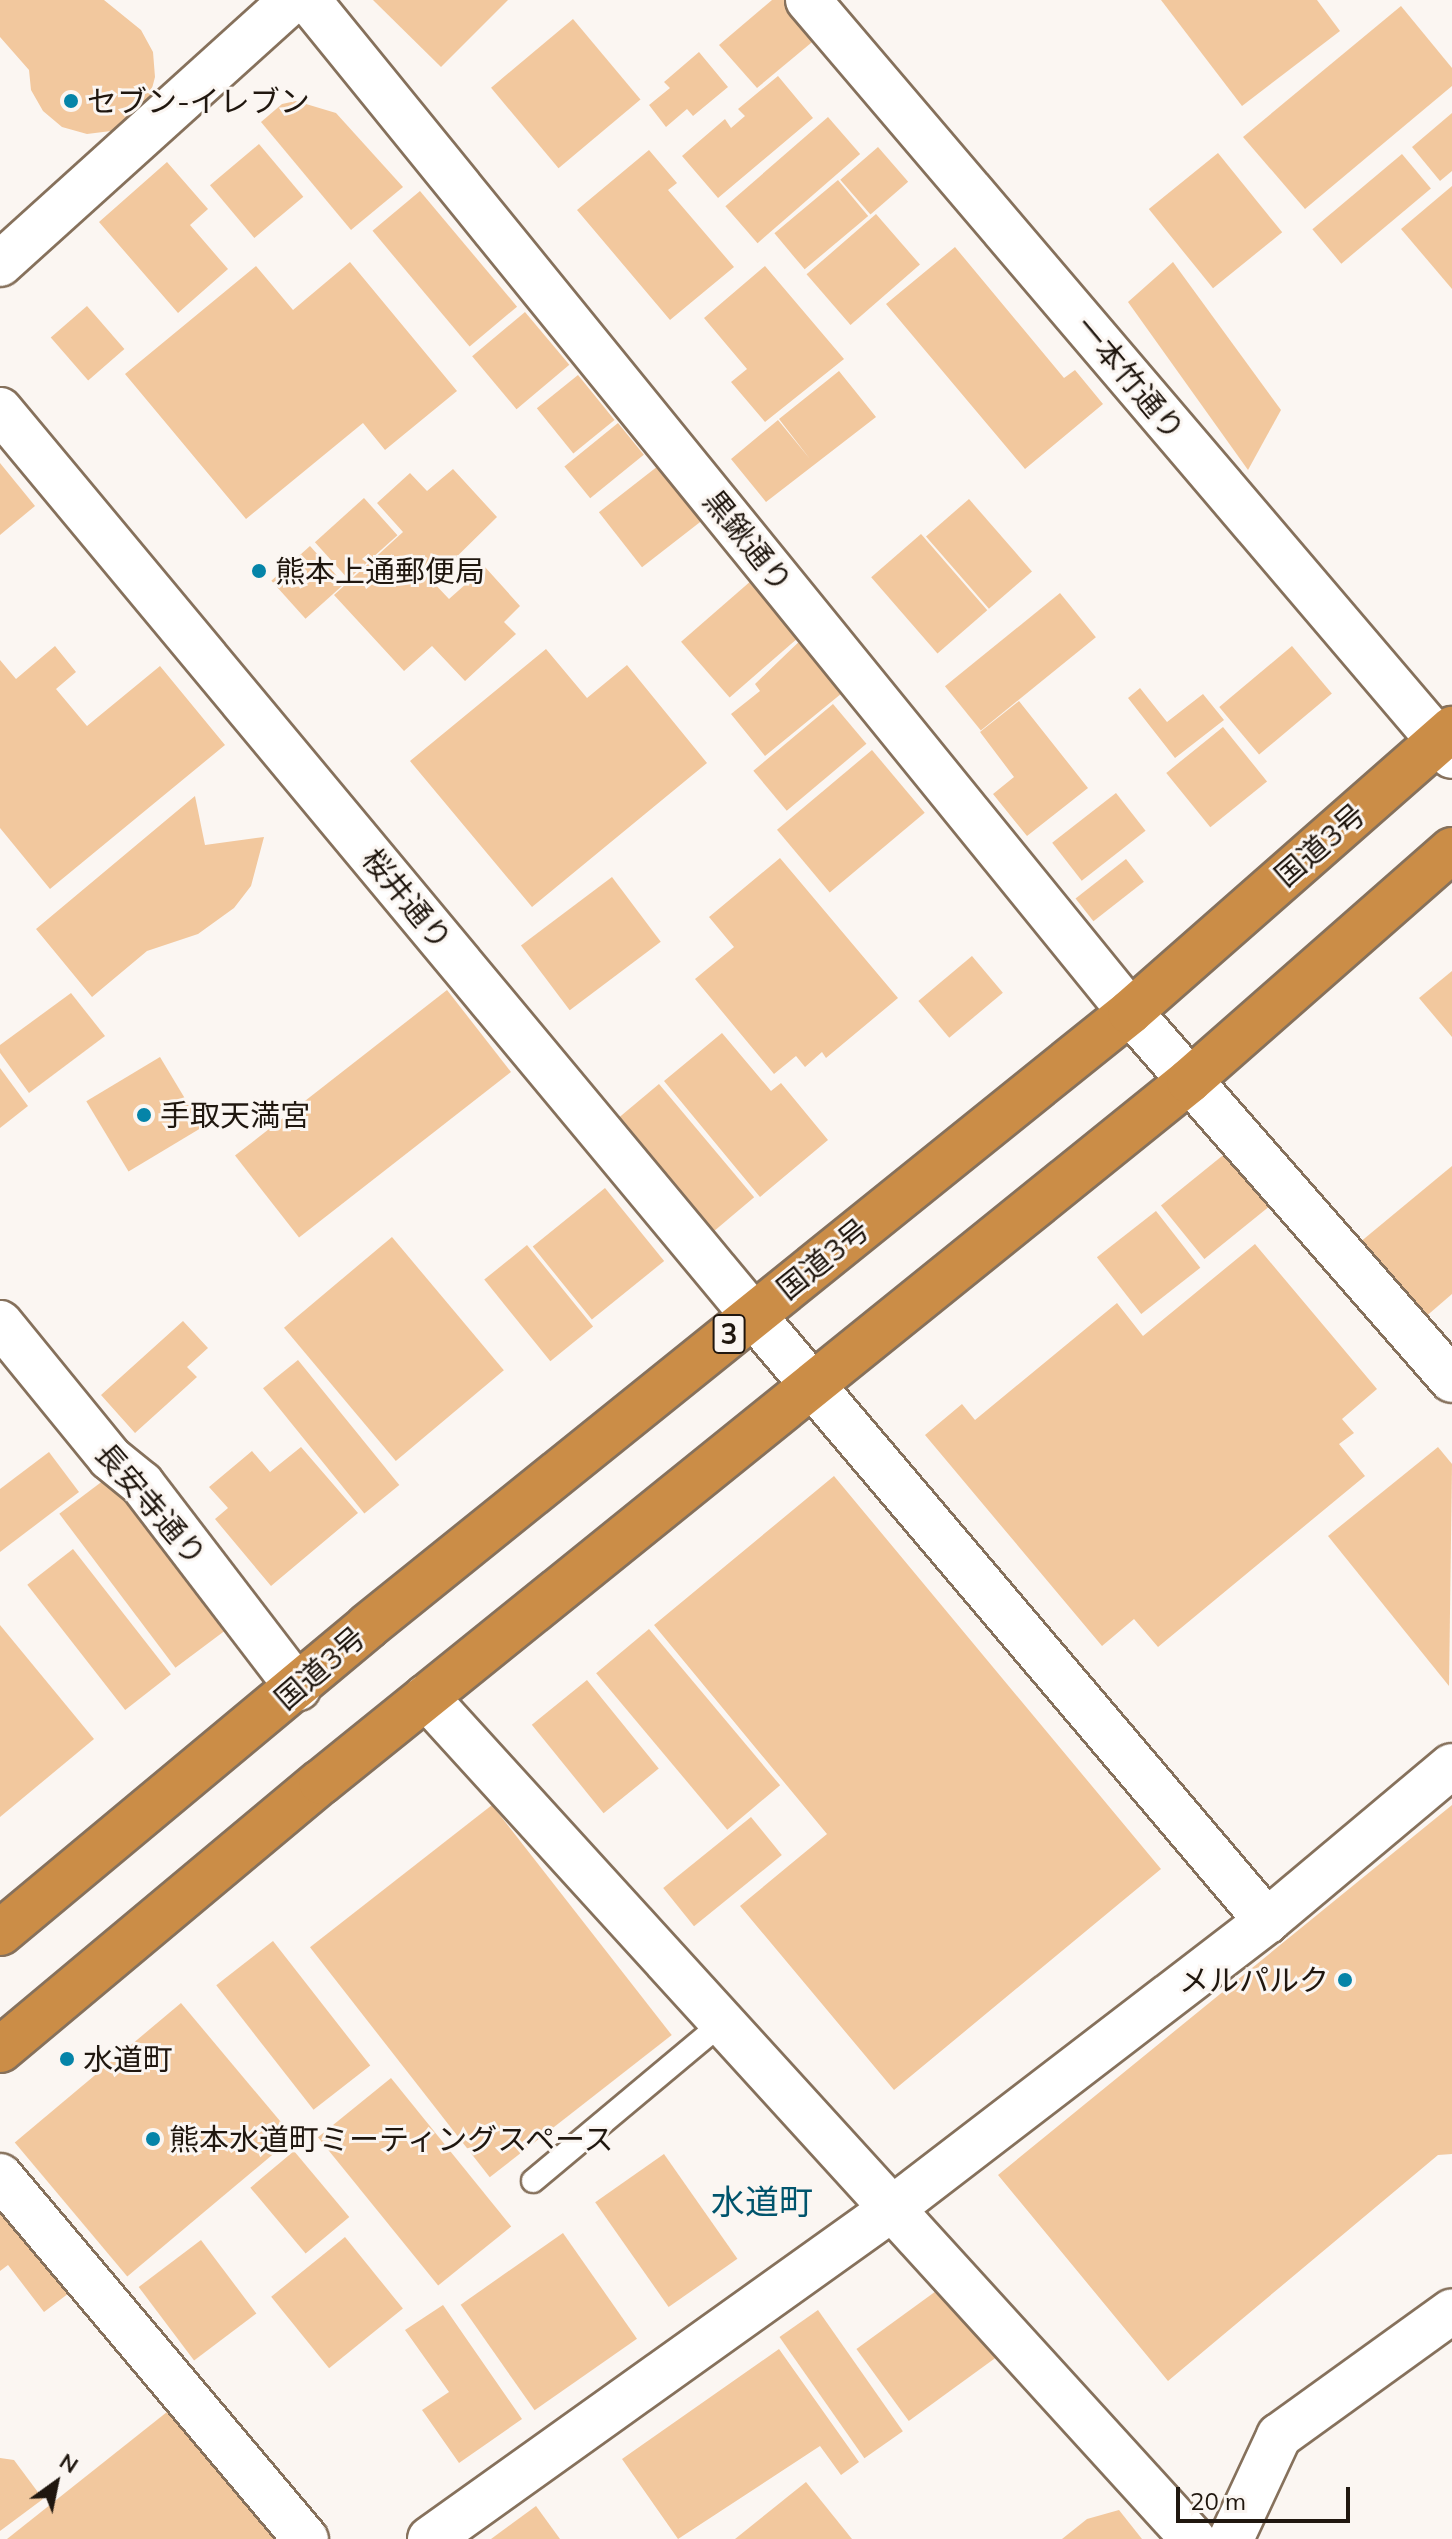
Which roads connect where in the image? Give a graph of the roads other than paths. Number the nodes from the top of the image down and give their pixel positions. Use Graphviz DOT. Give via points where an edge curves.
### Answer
graph roads {
  1 [pos="292,0"];
  2 [pos="308,0"];
  3 [pos="808,0"];
  4 [pos="0,264"];
  5 [pos="0,410"];
  6 [pos="1447,742"];
  7 [pos="1452,850"];
  8 [pos="1130,1012"];
  9 [pos="1189,1081"];
  10 [pos="753,1315"];
  11 [pos="0,1323"];
  12 [pos="1452,1380"];
  13 [pos="817,1385"];
  14 [pos="298,1688"];
  15 [pos="426,1697"];
  16 [pos="1452,1766"];
  17 [pos="1267,1921"];
  18 [pos="0,1933"];
  19 [pos="721,2024"];
  20 [pos="0,2050"];
  21 [pos="0,2176"];
  22 [pos="533,2181"];
  23 [pos="889,2211"];
  24 [pos="1452,2311"];
  25 [pos="306,2539"];
  26 [pos="430,2539"];
  27 [pos="1193,2539"];
  28 [pos="1231,2539"];
  1 -- 4 [label="street"];
  2 -- 8 [label="street, 黒鍬通り"];
  3 -- 6 [label="street, 一本竹通り"];
  5 -- 10 [label="street, 桜井通り"];
  6 -- 8 [label="highway, 国道3号 / 3"];
  7 -- 9 [label="highway"];
  8 -- 9 [label="street, 黒鍬通り"];
  8 -- 10 [label="highway, 国道3号 / 3"];
  9 -- 12 [label="street, 黒鍬通り"];
  9 -- 13 [label="highway"];
  10 -- 13 [label="street, 桜井通り"];
  10 -- 14 [label="highway, 国道3号 / 3"];
  11 -- 14 [label="street, 長安寺通り" via="110,1458 142,1484"];
  13 -- 15 [label="highway"];
  13 -- 17 [label="street, 桜井通り"];
  14 -- 18 [label="highway, 国道3号 / 3"];
  15 -- 19 [label="street"];
  15 -- 20 [label="highway"];
  16 -- 17 [label="street"];
  17 -- 23 [label="street"];
  19 -- 22 [label="lane"];
  19 -- 23 [label="street"];
  21 -- 25 [label="street"];
  23 -- 26 [label="street"];
  23 -- 27 [label="street"];
  24 -- 28 [label="street" via="1279,2436"];
}
